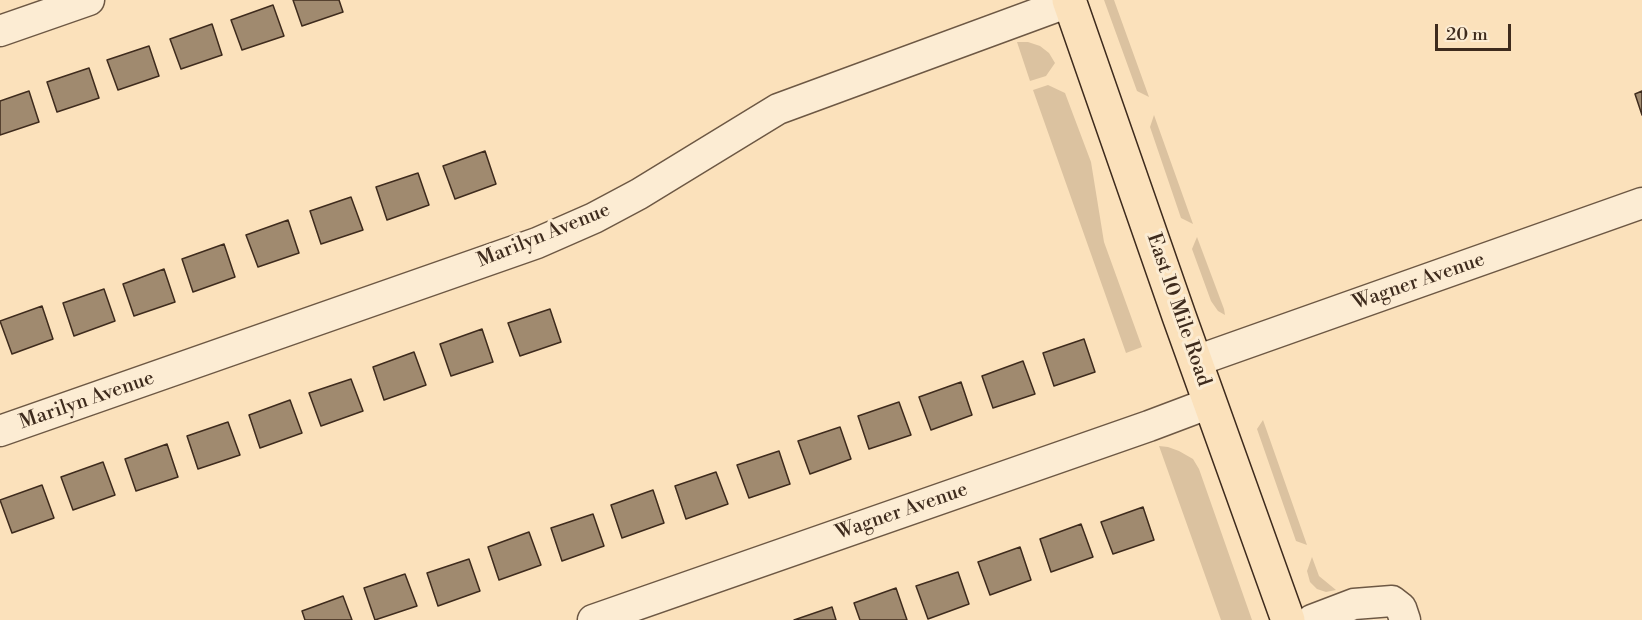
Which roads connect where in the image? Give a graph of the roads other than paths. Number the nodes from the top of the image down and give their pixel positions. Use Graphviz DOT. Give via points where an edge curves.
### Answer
graph roads {
  1 [pos="89,0"];
  2 [pos="1069,1"];
  3 [pos="0,31"];
  4 [pos="1642,203"];
  5 [pos="1196,361"];
  6 [pos="1210,403"];
  7 [pos="0,431"];
  8 [pos="593,620"];
  9 [pos="1288,620"];
  10 [pos="1312,620"];
  11 [pos="1405,620"];
  1 -- 3 [label="street"];
  2 -- 5 [label="main road, East 10 Mile Road"];
  2 -- 7 [label="street, Marilyn Avenue" via="778,109 639,194 537,243"];
  4 -- 5 [label="street, Wagner Avenue"];
  5 -- 6 [label="main road, East 10 Mile Road"];
  6 -- 8 [label="street, Wagner Avenue"];
  6 -- 9 [label="main road, East 10 Mile Road"];
  10 -- 11 [label="street" via="1354,604 1392,601 1401,608"];
}
